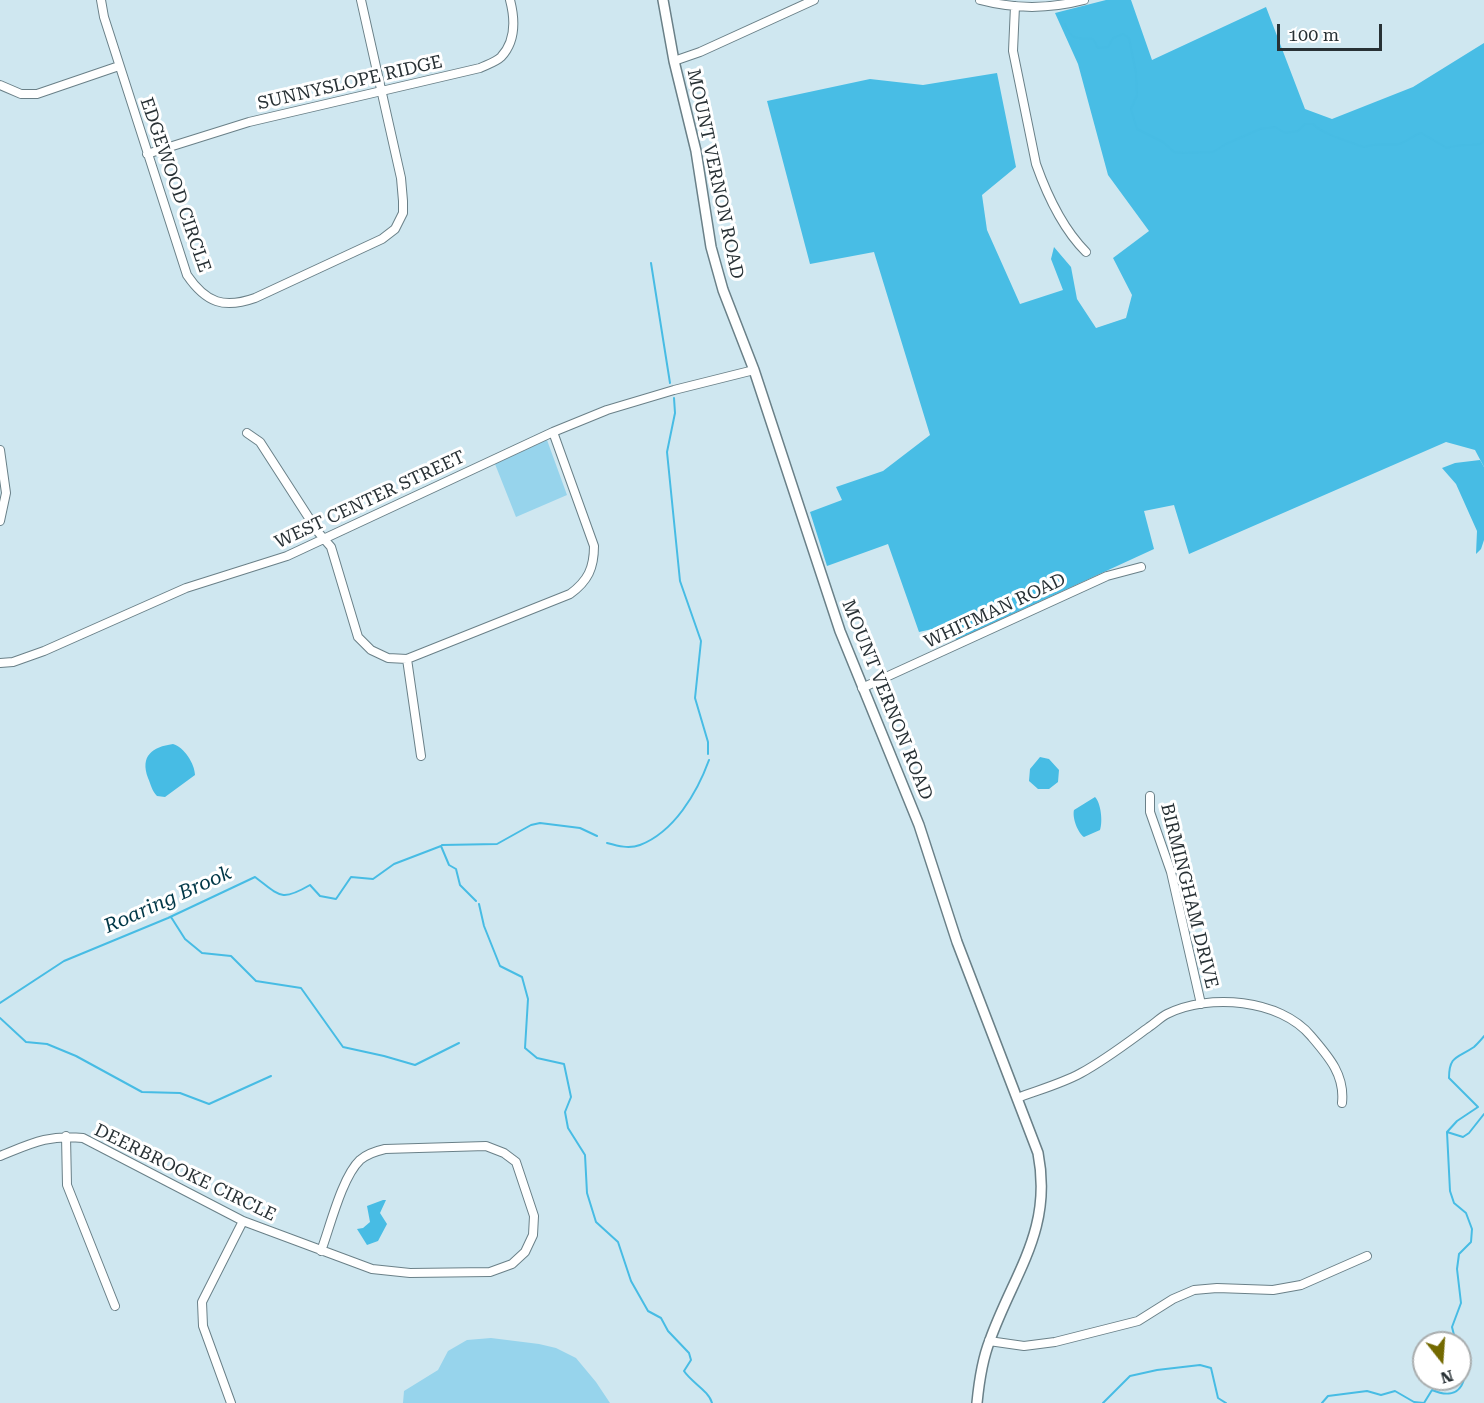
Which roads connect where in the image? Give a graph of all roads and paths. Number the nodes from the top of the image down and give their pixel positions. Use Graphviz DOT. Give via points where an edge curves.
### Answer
graph roads {
  1 [pos="101,0"];
  2 [pos="361,0"];
  3 [pos="510,0"];
  4 [pos="663,0"];
  5 [pos="814,0"];
  6 [pos="980,0"];
  7 [pos="1084,0"];
  8 [pos="1015,6"];
  9 [pos="674,61"];
  10 [pos="119,66"];
  11 [pos="0,85"];
  12 [pos="381,91"];
  13 [pos="147,154"];
  14 [pos="1086,252"];
  15 [pos="754,370"];
  16 [pos="553,432"];
  17 [pos="247,433"];
  18 [pos="0,450"];
  19 [pos="0,520"];
  20 [pos="324,539"];
  21 [pos="1141,567"];
  22 [pos="407,659"];
  23 [pos="0,663"];
  24 [pos="862,688"];
  25 [pos="421,756"];
  26 [pos="1150,796"];
  27 [pos="1201,1004"];
  28 [pos="1017,1098"];
  29 [pos="1342,1103"];
  30 [pos="66,1136"];
  31 [pos="0,1156"];
  32 [pos="243,1221"];
  33 [pos="321,1251"];
  34 [pos="1367,1256"];
  35 [pos="115,1306"];
  36 [pos="989,1341"];
  37 [pos="231,1403"];
  38 [pos="977,1403"];
  1 -- 10 [label="street, EDGEWOOD CIRCLE"];
  2 -- 12 [label="street, EDGEWOOD CIRCLE"];
  3 -- 12 [label="street, SUNNYSLOPE RIDGE" via="513,31 500,58 480,68"];
  4 -- 9 [label="main road, MOUNT VERNON ROAD"];
  5 -- 9 [label="street"];
  6 -- 8 [label="street"];
  7 -- 8 [label="street" via="1043,7"];
  8 -- 14 [label="street" via="1013,51 1036,164 1073,239"];
  9 -- 15 [label="main road, MOUNT VERNON ROAD" via="696,151 711,247"];
  10 -- 11 [label="street" via="37,94 21,94"];
  10 -- 13 [label="street, EDGEWOOD CIRCLE"];
  12 -- 13 [label="street, SUNNYSLOPE RIDGE" via="249,122"];
  12 -- 13 [label="street, EDGEWOOD CIRCLE" via="401,178 403,213 395,229 382,239 239,303 223,304 209,298 187,275"];
  15 -- 16 [label="street, WEST CENTER STREET" via="608,410"];
  15 -- 24 [label="main road, MOUNT VERNON ROAD"];
  16 -- 20 [label="street, WEST CENTER STREET"];
  16 -- 22 [label="street" via="594,546 594,564 582,586"];
  17 -- 20 [label="street" via="271,457"];
  18 -- 19 [label="street" via="6,494"];
  20 -- 22 [label="street" via="331,547 358,637 371,650 388,658"];
  20 -- 23 [label="street, WEST CENTER STREET" via="260,566 186,588 44,651"];
  21 -- 24 [label="street, WHITMAN ROAD" via="1107,576"];
  22 -- 25 [label="street"];
  24 -- 28 [label="main road, MOUNT VERNON ROAD" via="919,825 957,942"];
  26 -- 27 [label="street, BIRMINGHAM DRIVE" via="1150,812 1171,872"];
  27 -- 28 [label="street" via="1166,1014 1082,1073"];
  27 -- 29 [label="street" via="1246,1004 1269,1008 1290,1018 1307,1031 1333,1063 1343,1082"];
  28 -- 36 [label="main road, MOUNT VERNON ROAD" via="1038,1153 1042,1204 1036,1232"];
  30 -- 31 [label="street, DEERBROOKE CIRCLE" via="48,1138"];
  30 -- 32 [label="street, DEERBROOKE CIRCLE" via="83,1138"];
  30 -- 35 [label="street" via="67,1185"];
  32 -- 33 [label="street, DEERBROOKE CIRCLE"];
  32 -- 37 [label="street" via="202,1302 203,1326"];
  33 -- 33 [label="street, DEERBROOKE CIRCLE" via="346,1181 359,1161 385,1149 486,1146 504,1153 516,1162 534,1216 533,1235 525,1252 512,1264 490,1272 410,1273 372,1269"];
  34 -- 36 [label="street" via="1301,1286 1194,1290 1138,1321 1055,1342 1024,1346"];
  36 -- 38 [label="main road, MOUNT VERNON ROAD"];
}
